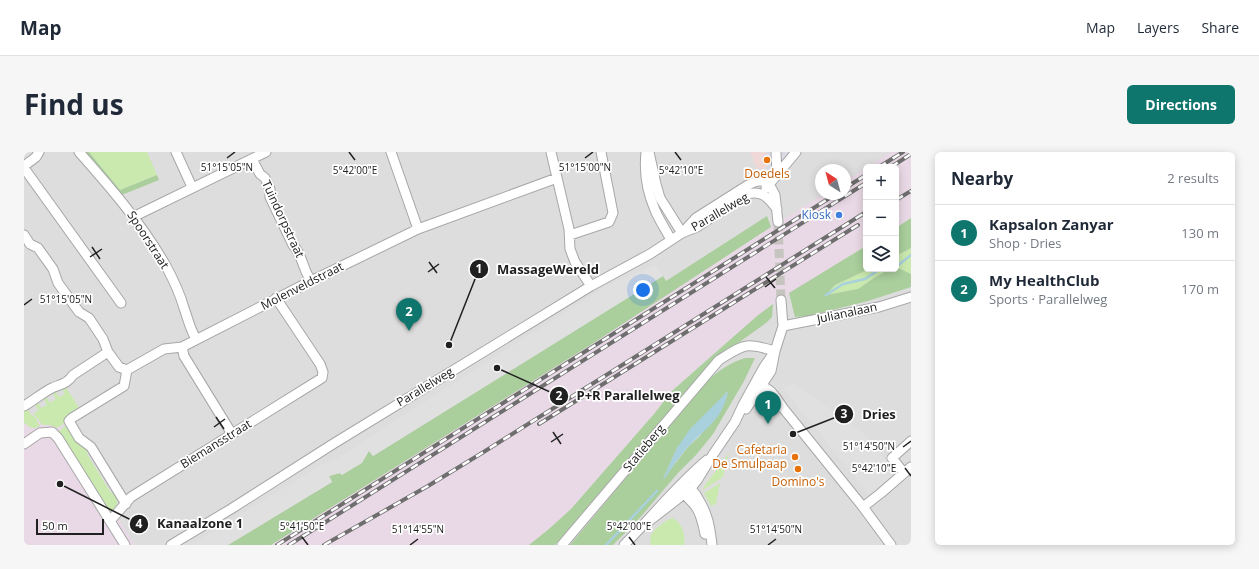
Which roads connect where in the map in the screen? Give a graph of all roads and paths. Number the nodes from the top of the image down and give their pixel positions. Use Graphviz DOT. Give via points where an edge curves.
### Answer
graph roads {
  1 [pos="39,152"];
  2 [pos="79,152"];
  3 [pos="176,152"];
  4 [pos="266,152"];
  5 [pos="391,152"];
  6 [pos="551,152"];
  7 [pos="601,152"];
  8 [pos="646,152"];
  9 [pos="649,152"];
  10 [pos="776,152"];
  11 [pos="796,152"];
  12 [pos="252,159"];
  13 [pos="24,167"];
  14 [pos="777,175"];
  15 [pos="558,178"];
  16 [pos="769,184"];
  17 [pos="192,187"];
  18 [pos="761,193"];
  19 [pos="778,209"];
  20 [pos="133,217"];
  21 [pos="778,222"];
  22 [pos="418,229"];
  23 [pos="682,233"];
  24 [pos="24,235"];
  25 [pos="570,235"];
  26 [pos="671,240"];
  27 [pos="311,281"];
  28 [pos="591,286"];
  29 [pos="911,297"];
  30 [pos="276,298"];
  31 [pos="781,300"];
  32 [pos="121,303"];
  33 [pos="783,326"];
  34 [pos="196,339"];
  35 [pos="182,347"];
  36 [pos="775,351"];
  37 [pos="108,352"];
  38 [pos="127,370"];
  39 [pos="761,390"];
  40 [pos="24,406"];
  41 [pos="24,433"];
  42 [pos="232,434"];
  43 [pos="911,441"];
  44 [pos="27,442"];
  45 [pos="712,456"];
  46 [pos="908,470"];
  47 [pos="681,485"];
  48 [pos="688,491"];
  49 [pos="126,504"];
  50 [pos="863,507"];
  51 [pos="110,521"];
  52 [pos="644,525"];
  53 [pos="125,545"];
  54 [pos="171,545"];
  55 [pos="562,545"];
  56 [pos="624,545"];
  57 [pos="709,545"];
  58 [pos="712,545"];
  59 [pos="891,545"];
  1 -- 13 [label="street"];
  2 -- 20 [label="street, Spoorstraat"];
  3 -- 17 [label="street"];
  4 -- 12 [label="street"];
  5 -- 22 [label="street"];
  6 -- 15 [label="street"];
  7 -- 25 [label="street" via="613,213 611,220"];
  8 -- 26 [label="street" via="644,164 649,193"];
  9 -- 23 [label="street" via="660,198"];
  10 -- 14 [label="street"];
  11 -- 14 [label="street"];
  12 -- 17 [label="street"];
  12 -- 27 [label="street, Tuindorpstraat" via="265,178 270,189 270,197"];
  13 -- 32 [label="street"];
  14 -- 16 [label="street"];
  15 -- 22 [label="street, Molenveldstraat"];
  15 -- 25 [label="street"];
  16 -- 18 [label="street, Parallelweg"];
  16 -- 19 [label="street"];
  16 -- 23 [label="street, Parallelweg" via="761,180 748,185 696,218"];
  17 -- 20 [label="street"];
  18 -- 19 [label="street"];
  18 -- 23 [label="street, Parallelweg" via="747,194 697,228"];
  19 -- 21 [label="street"];
  20 -- 34 [label="street, Spoorstraat" via="166,266"];
  22 -- 27 [label="street, Molenveldstraat"];
  23 -- 26 [label="street, Parallelweg"];
  24 -- 37 [label="street" via="30,244 38,248 53,269 58,283 79,312 89,318"];
  25 -- 28 [label="street" via="572,255"];
  26 -- 28 [label="street, Parallelweg"];
  27 -- 30 [label="street, Molenveldstraat"];
  28 -- 54 [label="street, Parallelweg"];
  29 -- 33 [label="street, Julianalaan" via="879,307"];
  30 -- 34 [label="street, Molenveldstraat"];
  30 -- 42 [label="street, Biemansstraat" via="320,364 322,378"];
  31 -- 33 [label="street"];
  33 -- 36 [label="street"];
  34 -- 35 [label="street, Molenveldstraat"];
  35 -- 38 [label="street, Molenveldstraat" via="164,350"];
  35 -- 42 [label="street" via="184,356"];
  36 -- 39 [label="street" via="764,367"];
  36 -- 55 [label="street, Statieberg" via="749,345 720,360"];
  37 -- 38 [label="street" via="119,367"];
  37 -- 40 [label="street" via="70,380"];
  38 -- 49 [label="street" via="124,386 69,421 79,438 91,447"];
  39 -- 45 [label="street"];
  39 -- 50 [label="street" via="775,397"];
  41 -- 44 [label="street"];
  42 -- 49 [label="street, Biemansstraat" via="132,497"];
  43 -- 46 [label="street" via="892,458"];
  44 -- 51 [label="street" via="40,433 52,432"];
  45 -- 47 [label="street"];
  45 -- 48 [label="street"];
  46 -- 50 [label="street"];
  47 -- 48 [label="street"];
  47 -- 52 [label="street"];
  48 -- 52 [label="street"];
  48 -- 57 [label="street" via="700,514"];
  48 -- 58 [label="street" via="695,493 706,512"];
  49 -- 51 [label="street, Biemansstraat"];
  50 -- 59 [label="street"];
  51 -- 53 [label="street"];
  52 -- 56 [label="street"];
}
